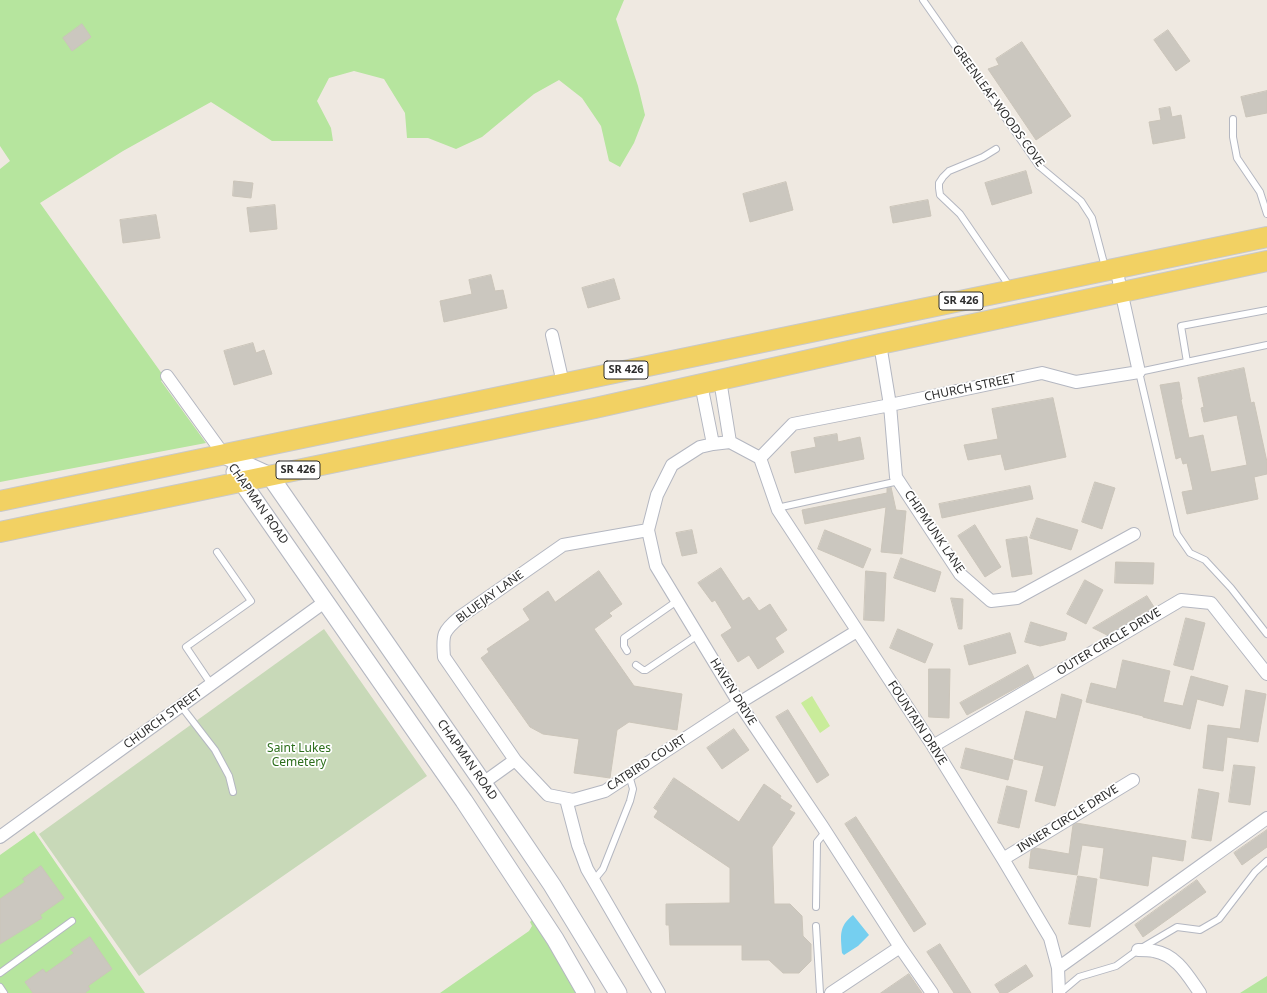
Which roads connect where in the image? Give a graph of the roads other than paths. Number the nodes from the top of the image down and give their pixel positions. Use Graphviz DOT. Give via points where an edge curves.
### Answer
graph roads {
  1 [pos="923,0"];
  2 [pos="1233,118"];
  3 [pos="996,149"];
  4 [pos="1267,214"];
  5 [pos="1267,237"];
  6 [pos="1267,261"];
  7 [pos="1111,270"];
  8 [pos="1012,290"];
  9 [pos="1121,292"];
  10 [pos="1267,310"];
  11 [pos="552,335"];
  12 [pos="880,344"];
  13 [pos="1267,345"];
  14 [pos="1187,362"];
  15 [pos="1139,372"];
  16 [pos="167,376"];
  17 [pos="711,382"];
  18 [pos="563,383"];
  19 [pos="890,405"];
  20 [pos="730,442"];
  21 [pos="713,444"];
  22 [pos="224,455"];
  23 [pos="760,458"];
  24 [pos="270,476"];
  25 [pos="899,481"];
  26 [pos="243,482"];
  27 [pos="0,502"];
  28 [pos="777,508"];
  29 [pos="648,530"];
  30 [pos="0,532"];
  31 [pos="1134,534"];
  32 [pos="217,552"];
  33 [pos="677,600"];
  34 [pos="326,601"];
  35 [pos="857,631"];
  36 [pos="1267,634"];
  37 [pos="698,635"];
  38 [pos="627,651"];
  39 [pos="636,665"];
  40 [pos="1267,674"];
  41 [pos="211,684"];
  42 [pos="739,703"];
  43 [pos="181,706"];
  44 [pos="933,746"];
  45 [pos="515,760"];
  46 [pos="629,775"];
  47 [pos="1133,780"];
  48 [pos="483,783"];
  49 [pos="233,792"];
  50 [pos="566,799"];
  51 [pos="1267,818"];
  52 [pos="826,831"];
  53 [pos="0,837"];
  54 [pos="1003,859"];
  55 [pos="1267,861"];
  56 [pos="594,880"];
  57 [pos="816,907"];
  58 [pos="72,921"];
  59 [pos="816,926"];
  60 [pos="900,947"];
  61 [pos="1138,950"];
  62 [pos="1058,968"];
  63 [pos="0,973"];
  64 [pos="0,987"];
  65 [pos="4,993"];
  66 [pos="586,993"];
  67 [pos="618,993"];
  68 [pos="659,993"];
  69 [pos="820,993"];
  70 [pos="831,993"];
  71 [pos="932,993"];
  72 [pos="1059,993"];
  73 [pos="1200,993"];
  1 -- 7 [label="lane, GREENLEAF WOODS COVE" via="1039,166 1080,200 1092,218"];
  2 -- 4 [label="lane" via="1237,158 1260,192"];
  3 -- 8 [label="lane" via="950,171 943,177 938,188 940,194 960,214"];
  5 -- 7 [label="main road, SR 426"];
  6 -- 9 [label="main road, SR 426"];
  7 -- 8 [label="main road, SR 426"];
  7 -- 9 [label="street"];
  8 -- 18 [label="main road, SR 426"];
  9 -- 12 [label="main road, SR 426"];
  9 -- 15 [label="street"];
  10 -- 14 [label="lane" via="1181,326"];
  11 -- 18 [label="street"];
  12 -- 17 [label="main road, SR 426"];
  12 -- 19 [label="street, CHIPMUNK LANE"];
  13 -- 14 [label="lane"];
  14 -- 15 [label="lane"];
  15 -- 19 [label="street, CHURCH STREET" via="1076,382 1042,373"];
  15 -- 36 [label="lane" via="1178,534 1190,553 1205,560 1231,588"];
  16 -- 22 [label="street"];
  17 -- 20 [label="street"];
  17 -- 21 [label="street"];
  17 -- 24 [label="main road, SR 426"];
  18 -- 22 [label="main road, SR 426"];
  19 -- 23 [label="street, CHURCH STREET" via="793,424"];
  19 -- 25 [label="street, CHIPMUNK LANE" via="896,478"];
  20 -- 21 [label="street"];
  20 -- 23 [label="street"];
  21 -- 29 [label="street, HAVEN DRIVE" via="700,447 672,465 657,495"];
  22 -- 24 [label="street, CHAPMAN ROAD"];
  22 -- 26 [label="street, CHAPMAN ROAD"];
  22 -- 27 [label="main road, SR 426"];
  23 -- 28 [label="street, FOUNTAIN DRIVE"];
  24 -- 26 [label="main road, SR 426"];
  24 -- 48 [label="street, CHAPMAN ROAD"];
  25 -- 28 [label="lane"];
  25 -- 31 [label="street, CHIPMUNK LANE" via="960,574 991,601 1017,598"];
  26 -- 30 [label="main road, SR 426"];
  26 -- 34 [label="street, CHAPMAN ROAD"];
  28 -- 35 [label="street, FOUNTAIN DRIVE"];
  29 -- 33 [label="street, HAVEN DRIVE" via="656,566"];
  29 -- 45 [label="street, BLUEJAY LANE" via="563,545 446,629 444,656"];
  32 -- 41 [label="lane" via="251,601 186,647"];
  33 -- 37 [label="street, HAVEN DRIVE"];
  33 -- 38 [label="lane" via="624,638"];
  34 -- 41 [label="street, CHURCH STREET"];
  34 -- 66 [label="street, CHAPMAN ROAD" via="464,800 555,939"];
  35 -- 42 [label="street, CATBIRD COURT"];
  35 -- 44 [label="street, FOUNTAIN DRIVE"];
  37 -- 39 [label="lane" via="646,670"];
  37 -- 42 [label="street, HAVEN DRIVE"];
  40 -- 44 [label="street, OUTER CIRCLE DRIVE" via="1211,603 1180,600"];
  41 -- 43 [label="street, CHURCH STREET"];
  42 -- 46 [label="street, CATBIRD COURT"];
  42 -- 52 [label="street, HAVEN DRIVE"];
  43 -- 49 [label="lane" via="215,750 229,776"];
  43 -- 53 [label="street, CHURCH STREET"];
  44 -- 54 [label="street, FOUNTAIN DRIVE"];
  45 -- 48 [label="street"];
  45 -- 50 [label="street, CATBIRD COURT" via="548,795"];
  46 -- 50 [label="street, CATBIRD COURT" via="605,791 572,800"];
  46 -- 56 [label="lane" via="633,789 630,801 604,869"];
  47 -- 54 [label="street, INNER CIRCLE DRIVE"];
  48 -- 67 [label="street, CHAPMAN ROAD" via="552,884"];
  50 -- 56 [label="street" via="578,845"];
  51 -- 62 [label="street"];
  52 -- 57 [label="lane" via="818,842"];
  52 -- 60 [label="street, HAVEN DRIVE"];
  54 -- 62 [label="street, FOUNTAIN DRIVE" via="1050,938"];
  55 -- 61 [label="lane" via="1255,872 1219,919 1200,930 1177,927"];
  56 -- 68 [label="street"];
  58 -- 63 [label="lane"];
  59 -- 69 [label="lane"];
  60 -- 70 [label="street"];
  60 -- 71 [label="street, HAVEN DRIVE"];
  61 -- 72 [label="lane" via="1116,966 1079,977"];
  61 -- 73 [label="street" via="1167,955 1181,966"];
  62 -- 72 [label="street, FOUNTAIN DRIVE"];
  64 -- 65 [label="lane"];
}
